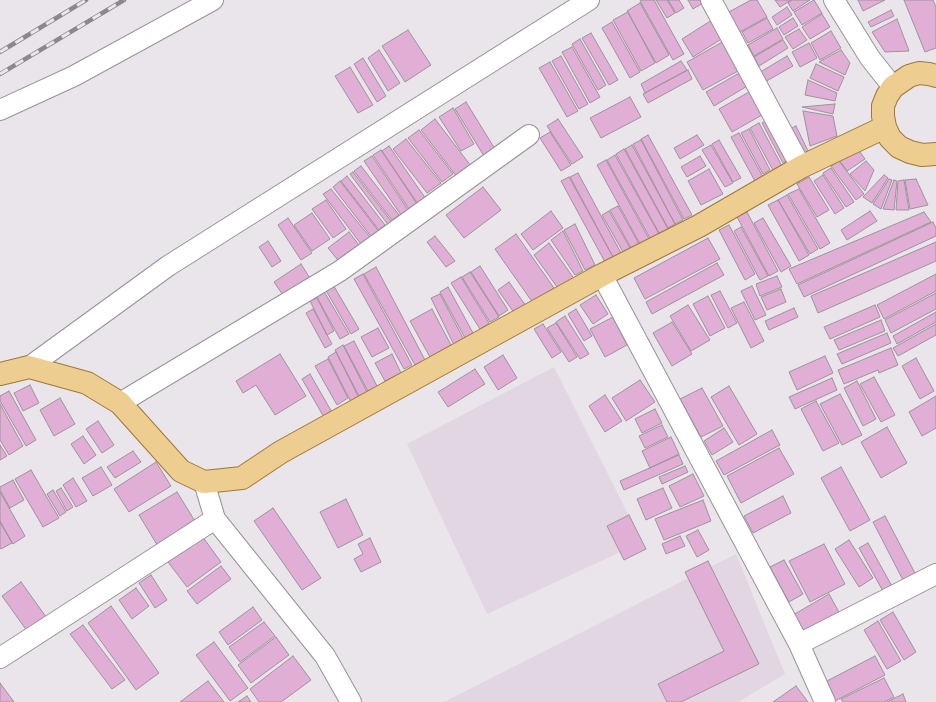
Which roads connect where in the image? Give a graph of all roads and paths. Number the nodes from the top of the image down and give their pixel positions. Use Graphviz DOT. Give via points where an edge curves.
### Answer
graph roads {
  1 [pos="213,0"];
  2 [pos="589,0"];
  3 [pos="711,0"];
  4 [pos="834,0"];
  5 [pos="936,76"];
  6 [pos="893,87"];
  7 [pos="0,110"];
  8 [pos="885,127"];
  9 [pos="529,135"];
  10 [pos="936,154"];
  11 [pos="801,167"];
  12 [pos="602,275"];
  13 [pos="29,367"];
  14 [pos="0,374"];
  15 [pos="120,403"];
  16 [pos="204,482"];
  17 [pos="215,519"];
  18 [pos="936,574"];
  19 [pos="799,644"];
  20 [pos="0,658"];
  21 [pos="351,702"];
  22 [pos="825,702"];
  1 -- 7 [label="street" via="74,76"];
  2 -- 13 [label="street" via="168,266"];
  3 -- 11 [label="street"];
  4 -- 6 [label="street" via="870,58"];
  5 -- 6 [label="main road" via="919,73 909,76"];
  6 -- 8 [label="main road" via="883,106"];
  8 -- 10 [label="main road" via="890,138 899,147 910,152"];
  8 -- 11 [label="main road"];
  9 -- 15 [label="street" via="340,271"];
  11 -- 12 [label="main road" via="699,226"];
  12 -- 16 [label="main road" via="288,449 242,478"];
  12 -- 19 [label="street"];
  13 -- 14 [label="main road"];
  13 -- 15 [label="main road" via="88,383"];
  15 -- 16 [label="main road" via="181,471"];
  16 -- 17 [label="street"];
  17 -- 20 [label="street"];
  17 -- 21 [label="street" via="325,656"];
  18 -- 19 [label="street"];
  19 -- 22 [label="street"];
}
